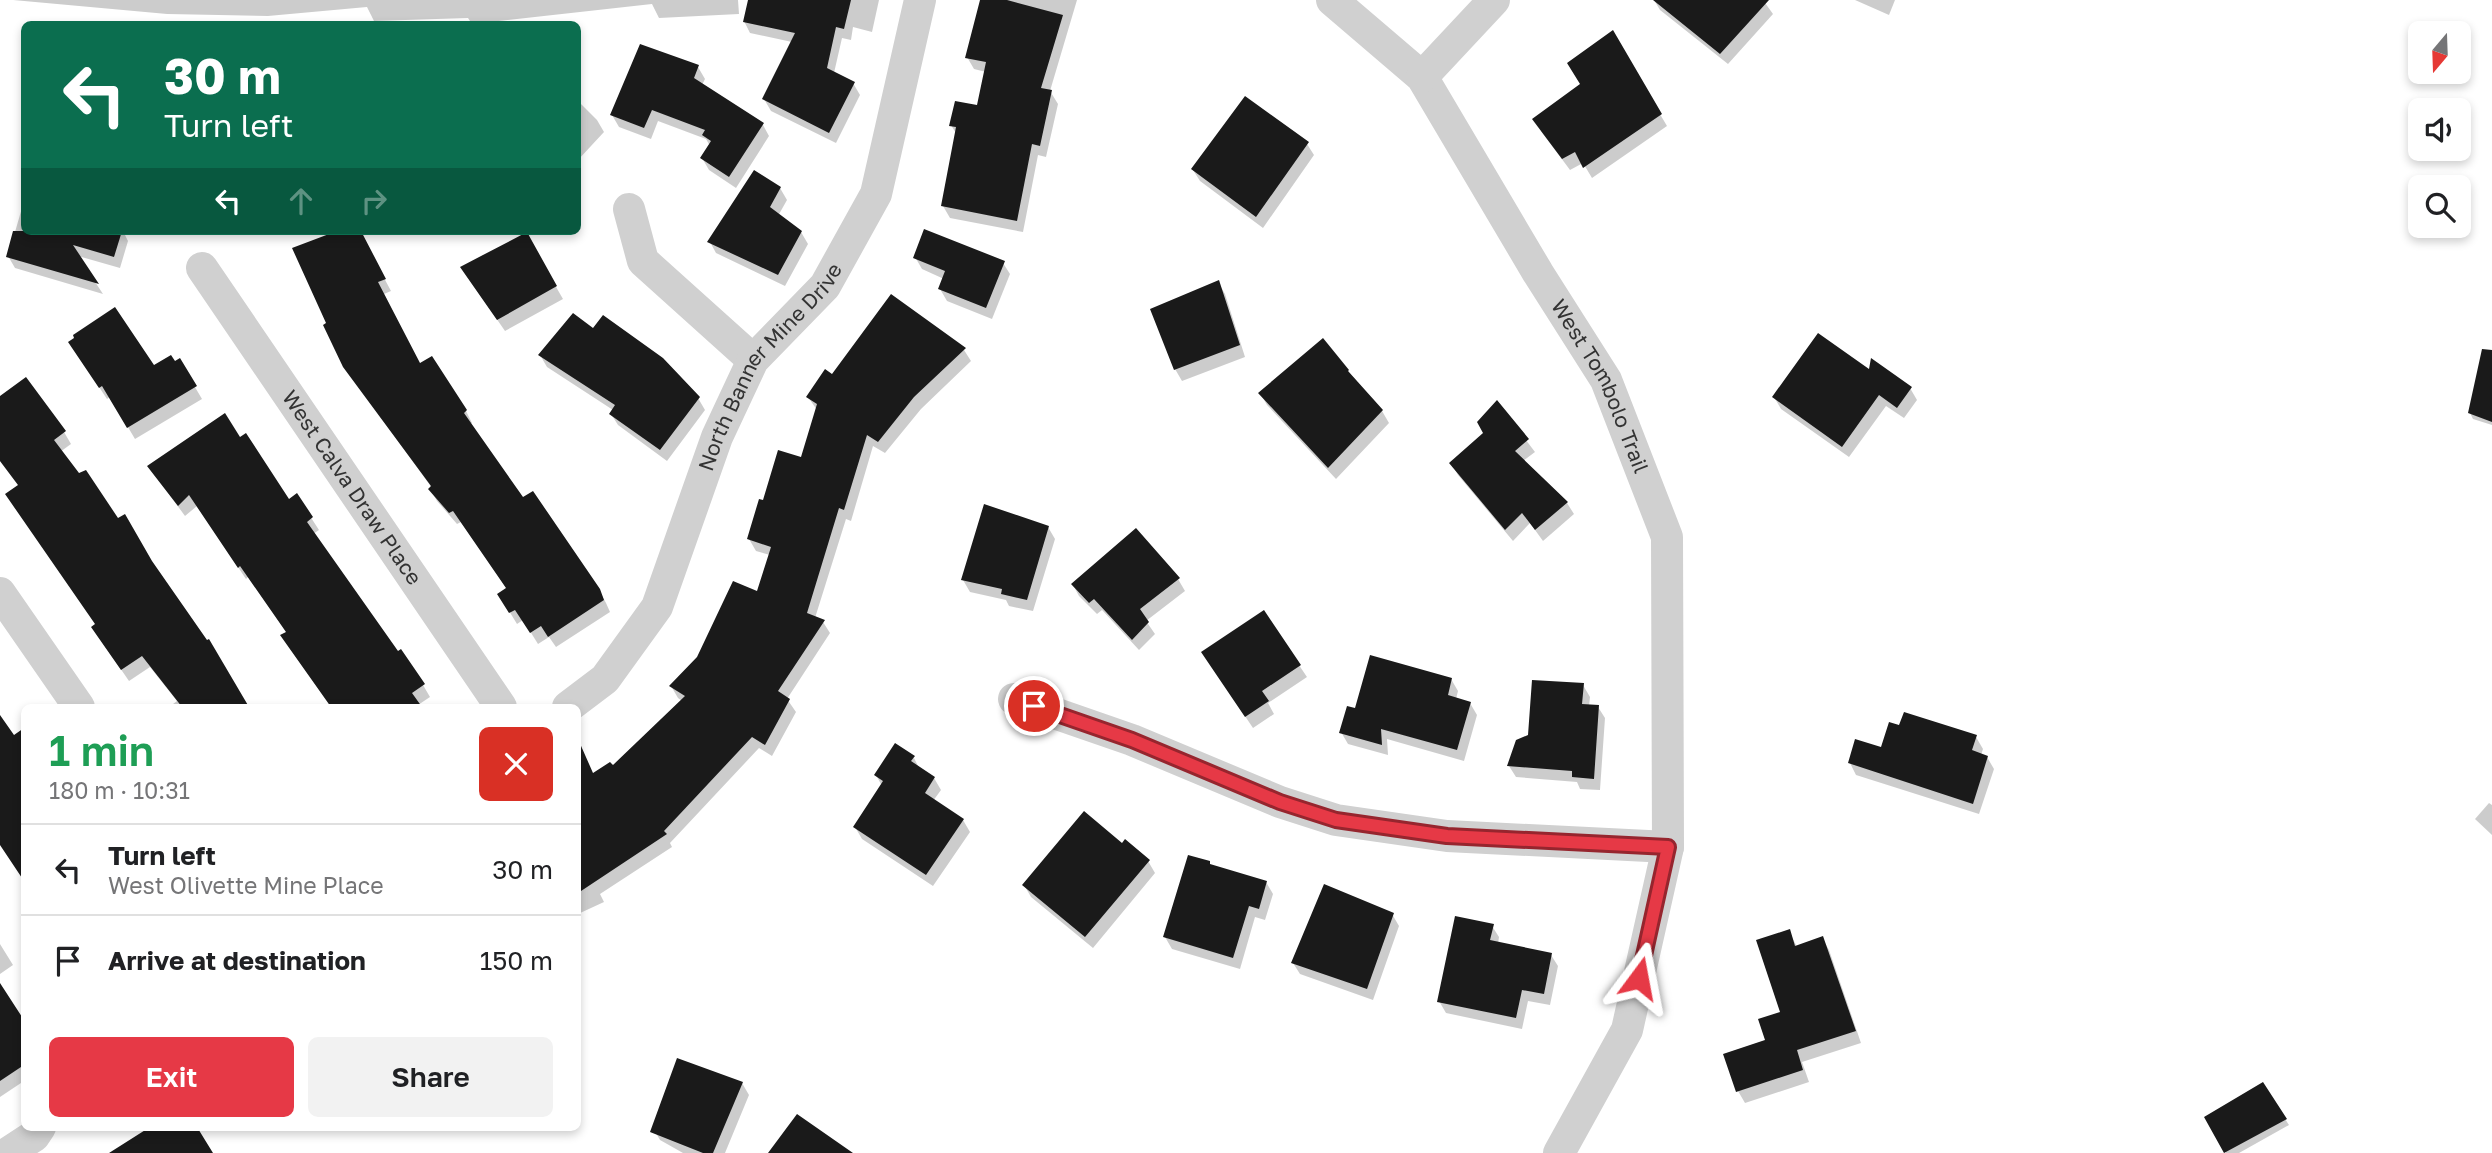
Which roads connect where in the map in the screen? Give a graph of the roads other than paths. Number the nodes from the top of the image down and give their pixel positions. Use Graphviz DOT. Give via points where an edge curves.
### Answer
graph roads {
  1 [pos="920,0"];
  2 [pos="1332,0"];
  3 [pos="1494,0"];
  4 [pos="1422,77"];
  5 [pos="628,209"];
  6 [pos="202,268"];
  7 [pos="752,360"];
  8 [pos="0,593"];
  9 [pos="1014,699"];
  10 [pos="77,704"];
  11 [pos="500,704"];
  12 [pos="572,704"];
  13 [pos="1668,847"];
  14 [pos="37,1131"];
  15 [pos="8,1153"];
  16 [pos="1559,1153"];
  1 -- 7 [label="street, North Banner Mine Drive" via="876,194 825,286"];
  2 -- 4 [label="street, West Tombolo Trail"];
  3 -- 4 [label="street"];
  4 -- 13 [label="street, West Tombolo Trail" via="1606,380 1667,537"];
  5 -- 7 [label="street" via="643,261"];
  6 -- 11 [label="street, West Calva Draw Place"];
  7 -- 12 [label="street, North Banner Mine Drive" via="717,437 657,607 604,679"];
  8 -- 10 [label="street"];
  9 -- 13 [label="street" via="1336,820 1447,836"];
  13 -- 16 [label="street, West Tombolo Trail" via="1627,1030"];
  14 -- 15 [label="street"];
}
